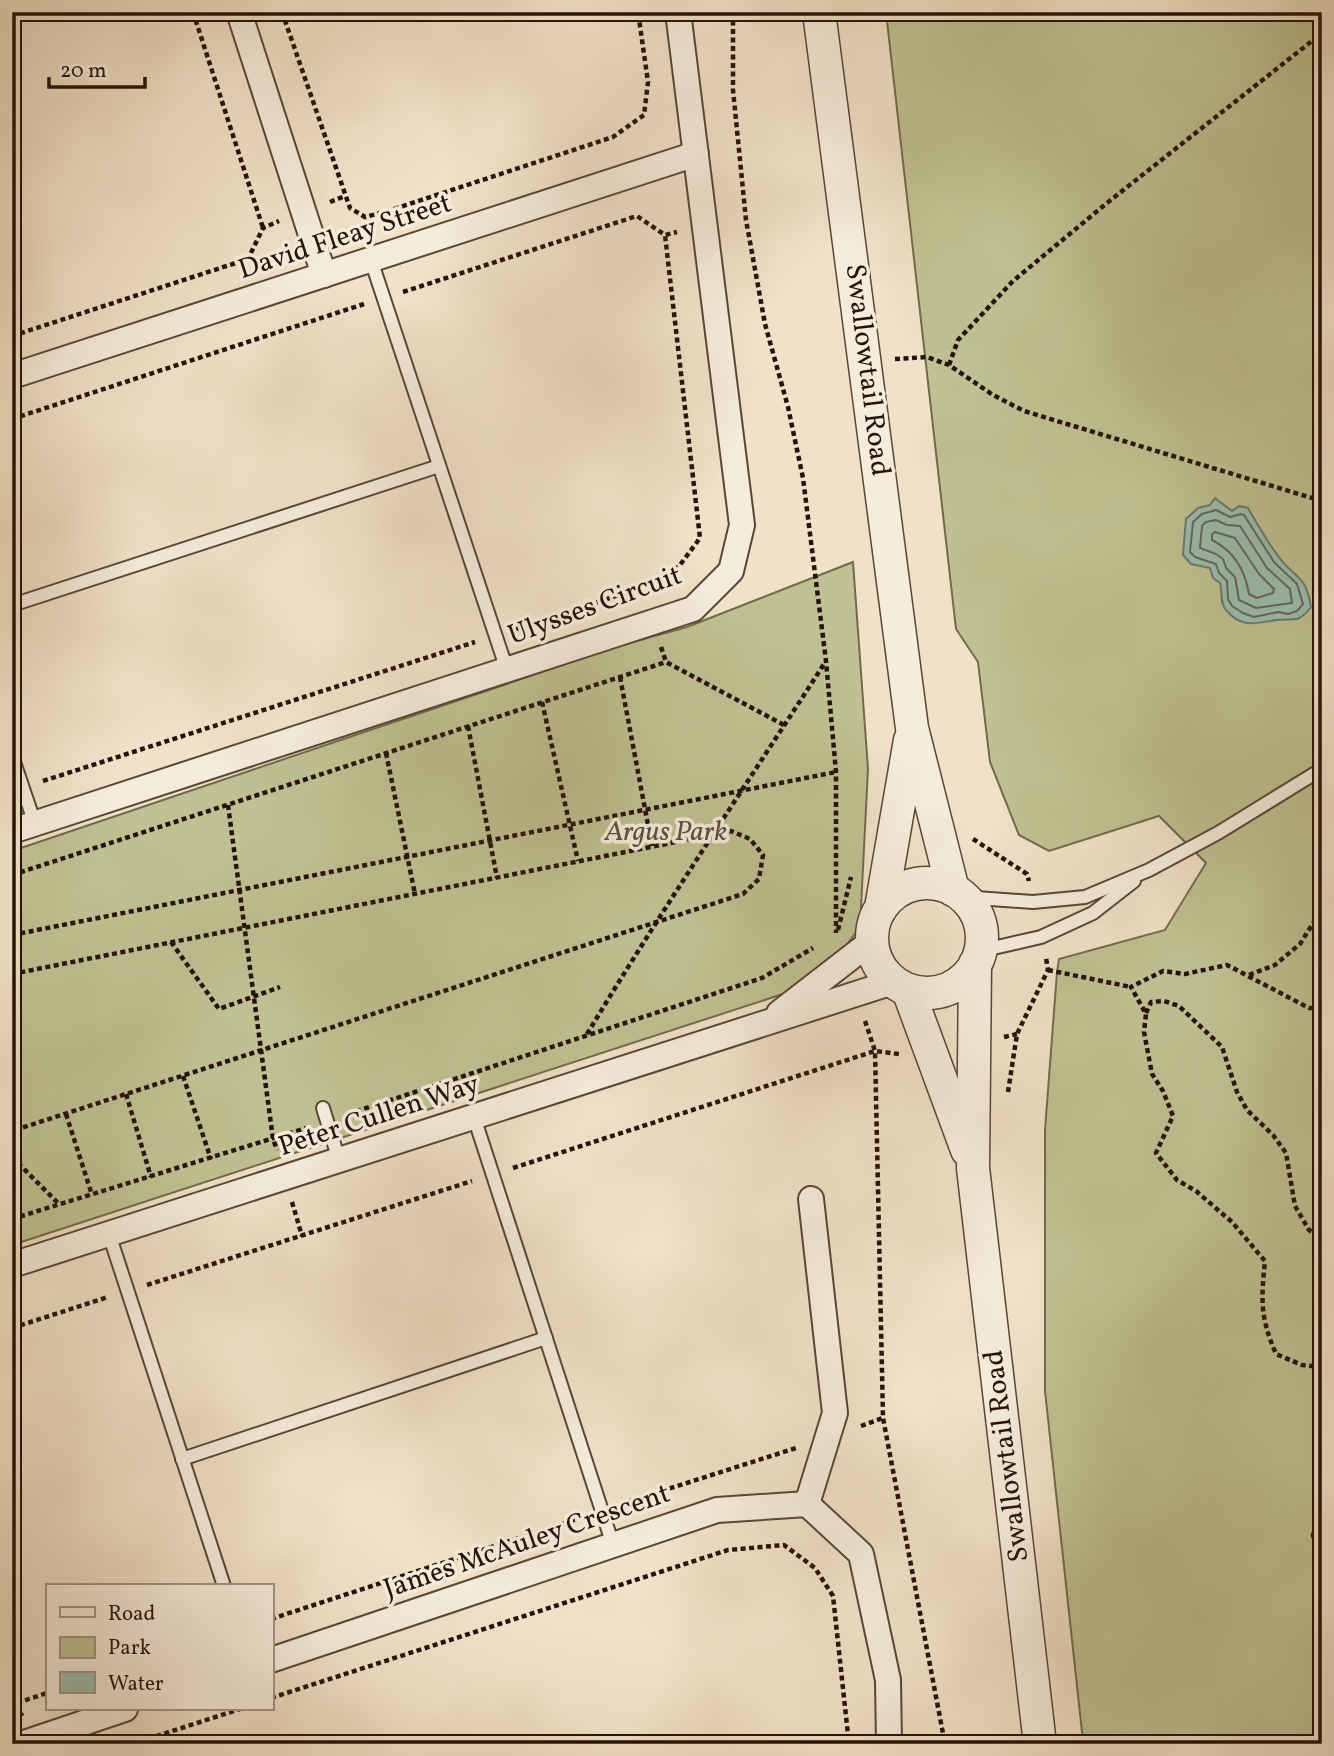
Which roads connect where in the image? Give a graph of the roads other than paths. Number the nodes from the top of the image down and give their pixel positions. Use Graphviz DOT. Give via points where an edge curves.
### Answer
graph roads {
  1 [pos="239,12"];
  2 [pos="678,12"];
  3 [pos="819,12"];
  4 [pos="696,154"];
  5 [pos="371,260"];
  6 [pos="324,275"];
  7 [pos="12,376"];
  8 [pos="439,466"];
  9 [pos="12,605"];
  10 [pos="507,670"];
  11 [pos="912,728"];
  12 [pos="12,756"];
  13 [pos="1322,769"];
  14 [pos="24,828"];
  15 [pos="1149,870"];
  16 [pos="958,894"];
  17 [pos="881,908"];
  18 [pos="872,941"];
  19 [pos="978,958"];
  20 [pos="901,986"];
  21 [pos="764,1024"];
  22 [pos="325,1115"];
  23 [pos="474,1117"];
  24 [pos="339,1160"];
  25 [pos="974,1168"];
  26 [pos="811,1199"];
  27 [pos="109,1234"];
  28 [pos="12,1265"];
  29 [pos="545,1338"];
  30 [pos="182,1459"];
  31 [pos="807,1504"];
  32 [pos="613,1545"];
  33 [pos="223,1584"];
  34 [pos="273,1659"];
  35 [pos="122,1710"];
  36 [pos="21,1744"];
  37 [pos="889,1744"];
  38 [pos="1040,1744"];
  1 -- 6 [label="street"];
  2 -- 4 [label="street, Ulysses Circuit"];
  3 -- 11 [label="street, Swallowtail Road"];
  4 -- 5 [label="street, David Fleay Street"];
  4 -- 10 [label="street, Ulysses Circuit" via="742,524 731,571 693,609"];
  5 -- 6 [label="street, David Fleay Street"];
  5 -- 8 [label="lane"];
  6 -- 7 [label="street, David Fleay Street"];
  8 -- 9 [label="lane"];
  8 -- 10 [label="lane"];
  10 -- 14 [label="street, Ulysses Circuit"];
  11 -- 16 [label="street, Swallowtail Road"];
  11 -- 17 [label="street, Swallowtail Road"];
  12 -- 14 [label="lane"];
  13 -- 15 [label="lane"];
  15 -- 16 [label="lane" via="1085,897 1033,902"];
  15 -- 19 [label="lane" via="1093,913"];
  16 -- 17 [label="street" via="941,885 914,885"];
  16 -- 19 [label="street, Swallowtail Road" via="980,922"];
  17 -- 18 [label="street, Swallowtail Road"];
  18 -- 20 [label="street, Swallowtail Road" via="878,964"];
  18 -- 21 [label="street, Peter Cullen Way"];
  19 -- 20 [label="street" via="966,977 940,992"];
  19 -- 25 [label="street, Swallowtail Road"];
  20 -- 21 [label="street, Peter Cullen Way"];
  20 -- 25 [label="street, Swallowtail Road"];
  21 -- 23 [label="street, Peter Cullen Way"];
  22 -- 24 [label="lane"];
  23 -- 24 [label="street, Peter Cullen Way"];
  23 -- 29 [label="lane"];
  24 -- 27 [label="street, Peter Cullen Way"];
  25 -- 38 [label="street, Swallowtail Road"];
  26 -- 31 [label="street" via="835,1413"];
  27 -- 28 [label="street, Peter Cullen Way"];
  27 -- 30 [label="lane"];
  29 -- 30 [label="lane"];
  29 -- 32 [label="lane"];
  30 -- 33 [label="lane"];
  31 -- 32 [label="street, James McAuley Crescent" via="717,1510"];
  31 -- 37 [label="street" via="861,1554 888,1680"];
  32 -- 34 [label="street, James McAuley Crescent"];
  35 -- 36 [label="street"];
}
